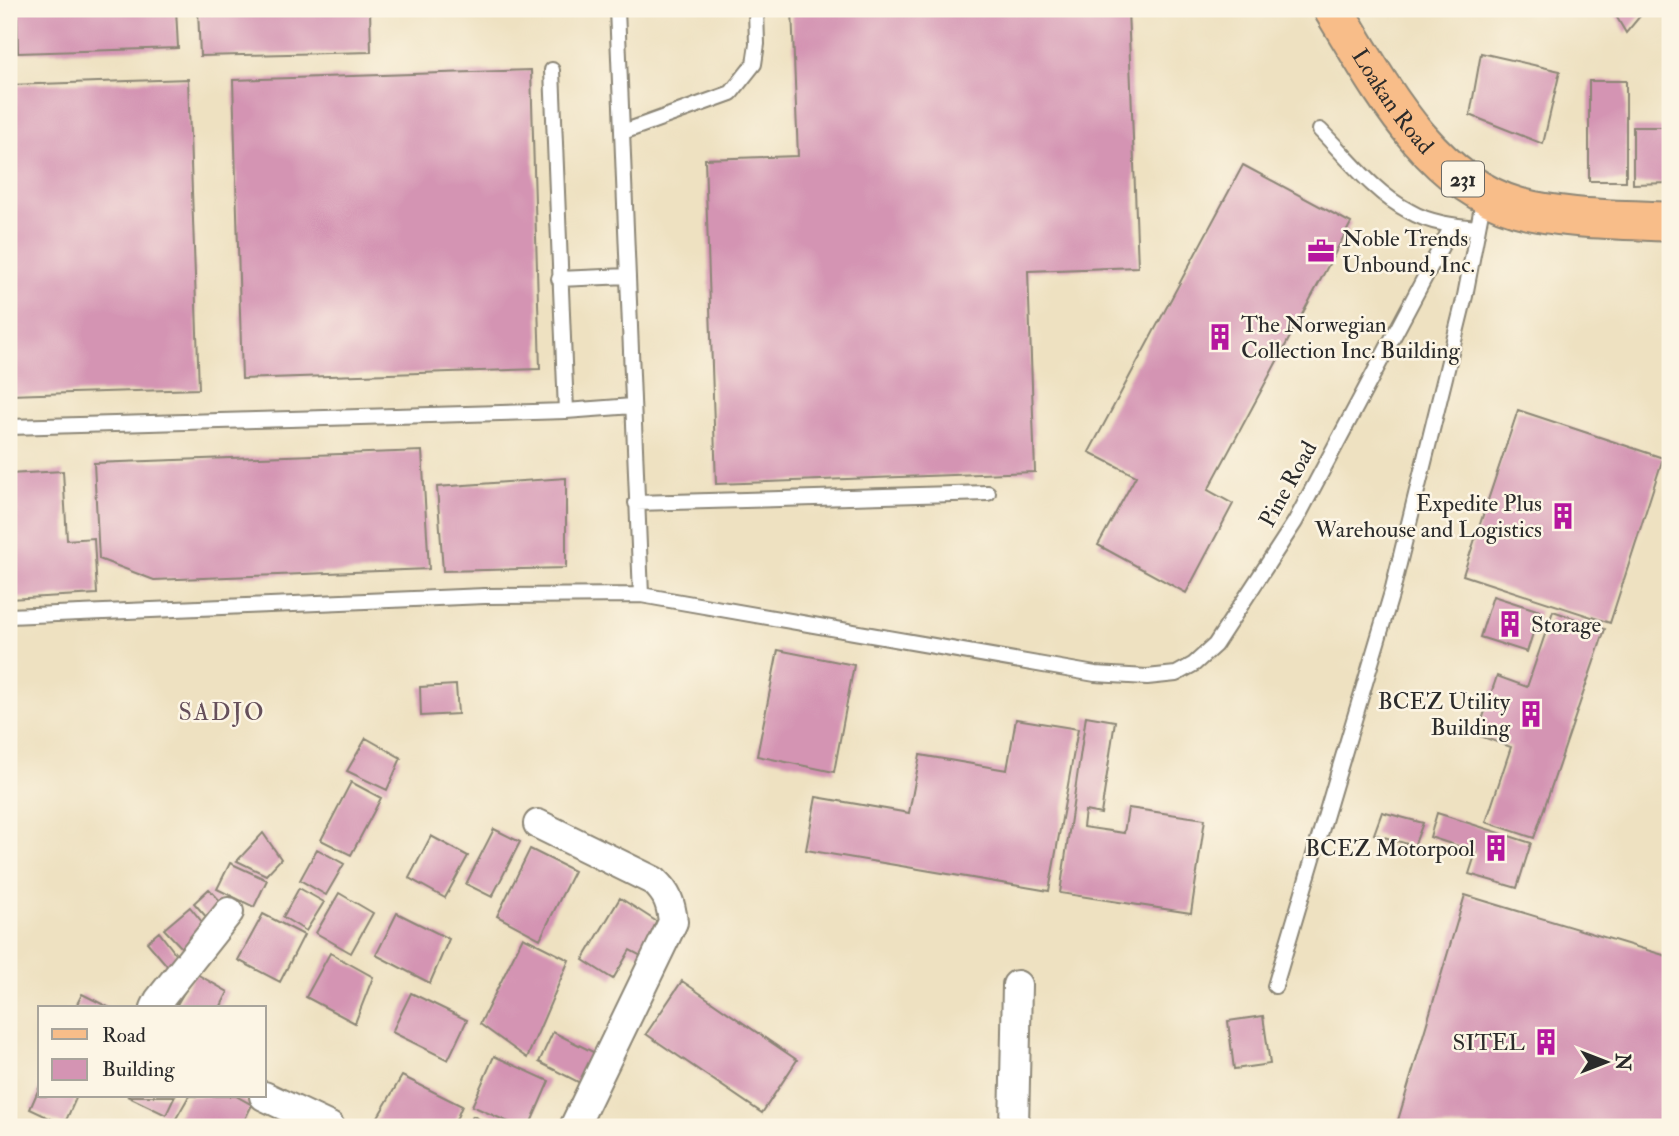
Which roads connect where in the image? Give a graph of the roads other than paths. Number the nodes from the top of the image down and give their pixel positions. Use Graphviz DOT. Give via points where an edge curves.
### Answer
graph roads {
  1 [pos="617,9"];
  2 [pos="756,9"];
  3 [pos="1333,9"];
  4 [pos="552,70"];
  5 [pos="1320,130"];
  6 [pos="623,132"];
  7 [pos="1481,211"];
  8 [pos="1670,222"];
  9 [pos="1452,226"];
  10 [pos="628,276"];
  11 [pos="559,279"];
  12 [pos="633,406"];
  13 [pos="566,411"];
  14 [pos="9,427"];
  15 [pos="988,493"];
  16 [pos="636,503"];
  17 [pos="642,595"];
  18 [pos="9,616"];
  19 [pos="538,824"];
  20 [pos="229,912"];
  21 [pos="1017,985"];
  22 [pos="1275,986"];
  23 [pos="156,1006"];
  24 [pos="266,1097"];
  25 [pos="330,1127"];
  26 [pos="574,1127"];
  27 [pos="1014,1127"];
  1 -- 6 [label="lane"];
  2 -- 6 [label="lane" via="754,64 732,93"];
  3 -- 7 [label="main road, Loakan Road / 231" via="1398,114"];
  4 -- 11 [label="lane"];
  5 -- 9 [label="lane" via="1394,202"];
  6 -- 10 [label="lane"];
  7 -- 8 [label="main road, Loakan Road / 231" via="1517,207"];
  7 -- 9 [label="lane"];
  7 -- 22 [label="lane" via="1465,296 1392,592"];
  9 -- 17 [label="lane, Pine Road" via="1294,522 1215,645 1176,674 1095,674"];
  10 -- 11 [label="lane"];
  10 -- 12 [label="lane"];
  11 -- 13 [label="lane"];
  12 -- 13 [label="lane"];
  12 -- 16 [label="lane"];
  13 -- 14 [label="lane"];
  15 -- 16 [label="lane"];
  16 -- 17 [label="lane"];
  17 -- 18 [label="lane, Pine Road" via="485,596"];
  19 -- 26 [label="street" via="654,881 672,906 673,922"];
  20 -- 23 [label="street"];
  21 -- 27 [label="street"];
  24 -- 25 [label="street"];
}
